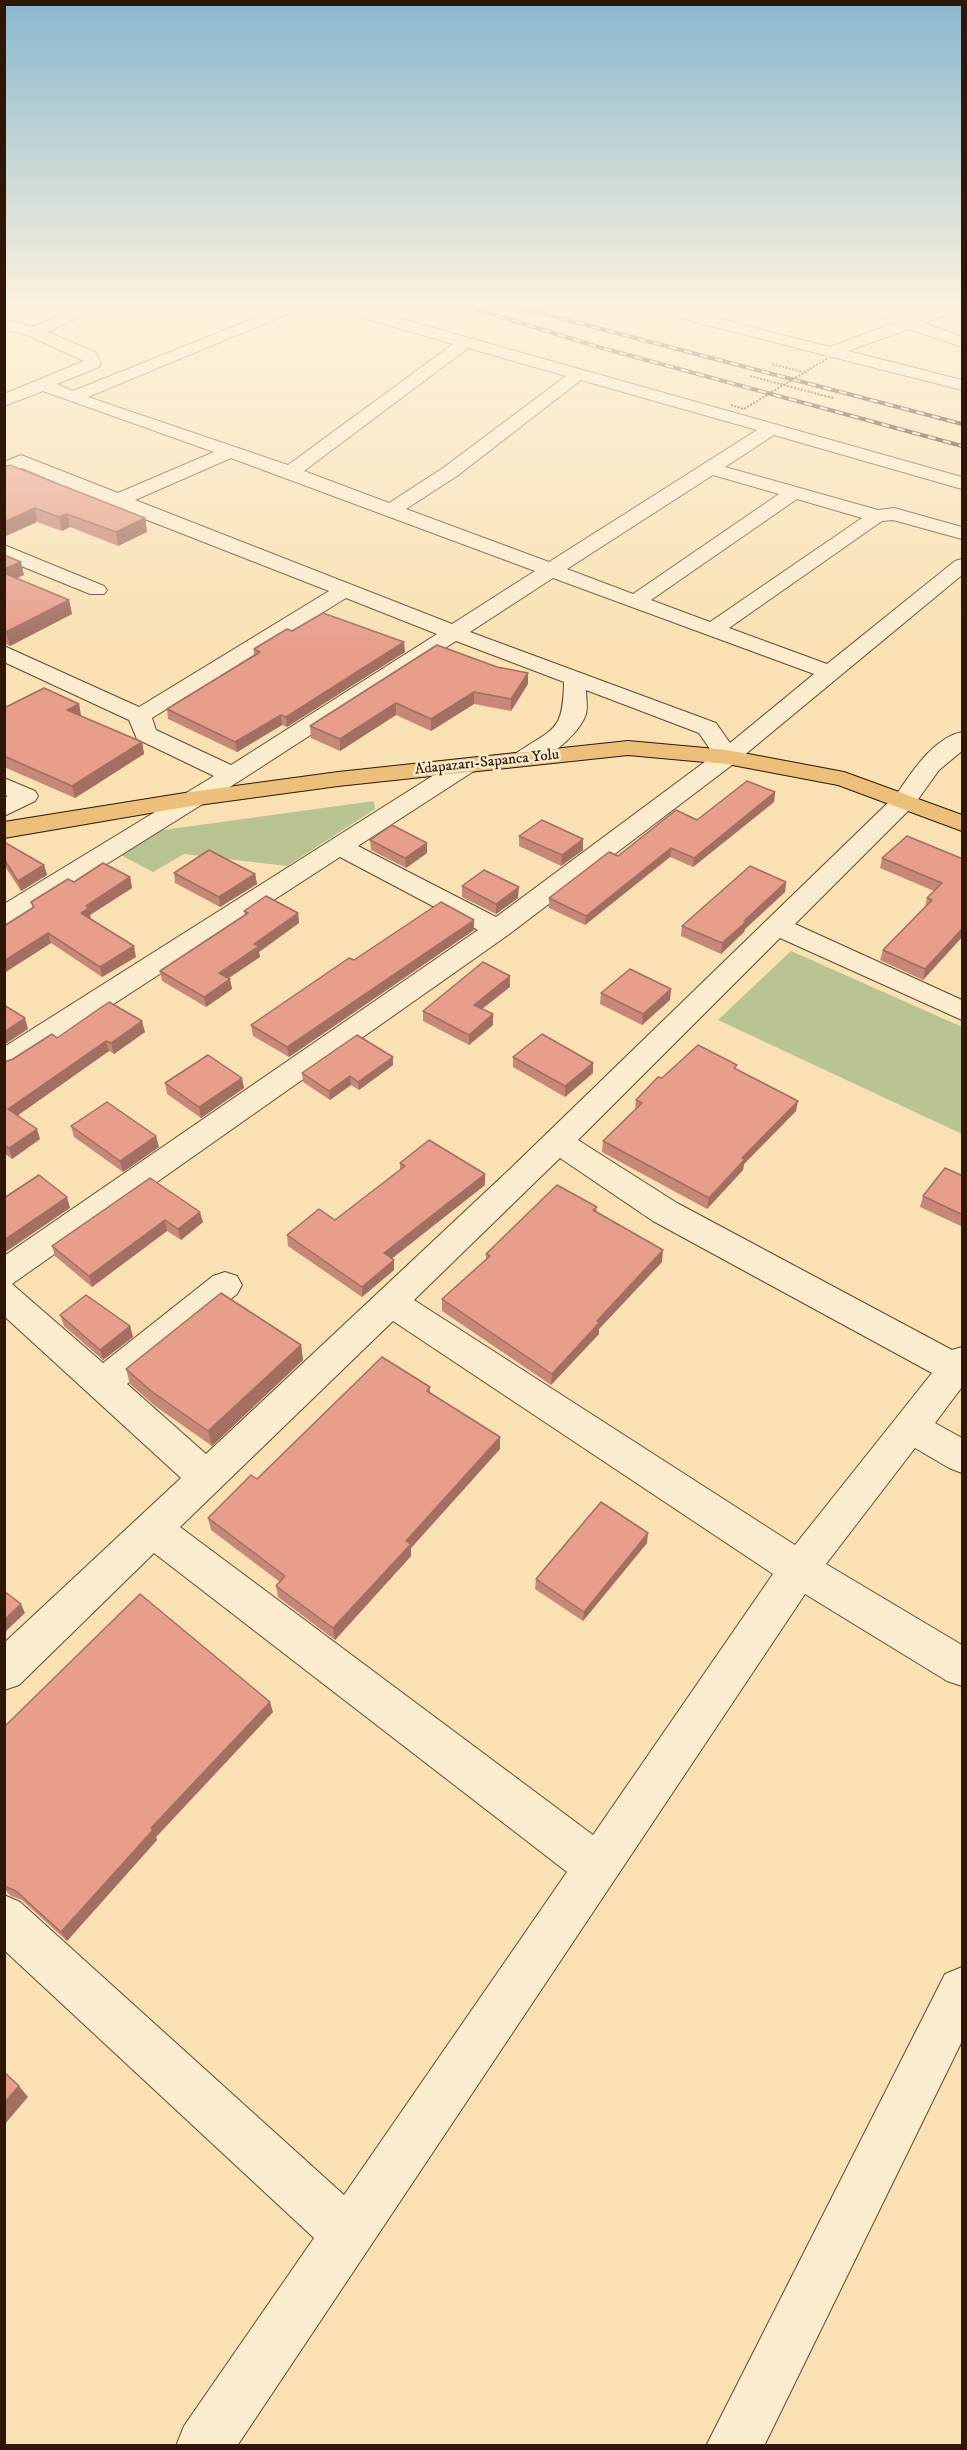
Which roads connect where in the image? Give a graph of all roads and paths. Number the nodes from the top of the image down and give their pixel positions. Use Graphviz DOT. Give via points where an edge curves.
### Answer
graph roads {
  1 [pos="134,420"];
  2 [pos="360,420"];
  3 [pos="519,420"];
  4 [pos="740,420"];
  5 [pos="771,429"];
  6 [pos="231,451"];
  7 [pos="10,462"];
  8 [pos="710,468"];
  9 [pos="291,472"];
  10 [pos="963,483"];
  11 [pos="795,492"];
  12 [pos="116,501"];
  13 [pos="390,511"];
  14 [pos="877,516"];
  15 [pos="963,533"];
  16 [pos="4,551"];
  17 [pos="963,565"];
  18 [pos="550,571"];
  19 [pos="97,590"];
  20 [pos="344,590"];
  21 [pos="635,602"];
  22 [pos="712,630"];
  23 [pos="454,633"];
  24 [pos="4,653"];
  25 [pos="832,673"];
  26 [pos="575,678"];
  27 [pos="140,716"];
  28 [pos="963,739"];
  29 [pos="727,757"];
  30 [pos="524,759"];
  31 [pos="465,766"];
  32 [pos="232,775"];
  33 [pos="4,785"];
  34 [pos="191,799"];
  35 [pos="905,800"];
  36 [pos="4,809"];
  37 [pos="963,824"];
  38 [pos="4,830"];
  39 [pos="340,847"];
  40 [pos="4,916"];
  41 [pos="777,926"];
  42 [pos="498,929"];
  43 [pos="963,1011"];
  44 [pos="4,1061"];
  45 [pos="557,1141"];
  46 [pos="4,1274"];
  47 [pos="225,1285"];
  48 [pos="4,1295"];
  49 [pos="391,1302"];
  50 [pos="959,1365"];
  51 [pos="101,1385"];
  52 [pos="911,1427"];
  53 [pos="963,1457"];
  54 [pos="207,1478"];
  55 [pos="154,1530"];
  56 [pos="800,1569"];
  57 [pos="963,1667"];
  58 [pos="4,1671"];
  59 [pos="598,1867"];
  60 [pos="4,1918"];
  61 [pos="963,1992"];
  62 [pos="349,2235"];
  63 [pos="204,2445"];
  64 [pos="734,2445"];
  1 -- 6 [label="street"];
  2 -- 9 [label="street"];
  3 -- 13 [label="street"];
  4 -- 5 [label="street"];
  5 -- 8 [label="street"];
  5 -- 10 [label="street"];
  6 -- 9 [label="street"];
  6 -- 12 [label="street"];
  7 -- 12 [label="street"];
  8 -- 11 [label="street"];
  8 -- 18 [label="street"];
  9 -- 13 [label="street"];
  11 -- 14 [label="street"];
  11 -- 21 [label="street"];
  12 -- 20 [label="street"];
  13 -- 18 [label="street"];
  14 -- 15 [label="street" via="894,514"];
  14 -- 22 [label="street"];
  16 -- 19 [label="street"];
  17 -- 25 [label="street"];
  18 -- 21 [label="street"];
  18 -- 23 [label="street"];
  20 -- 23 [label="street"];
  20 -- 27 [label="street"];
  21 -- 22 [label="street"];
  22 -- 25 [label="street"];
  23 -- 26 [label="street"];
  23 -- 32 [label="street"];
  24 -- 27 [label="street"];
  25 -- 29 [label="street"];
  26 -- 29 [label="street" via="708,728"];
  26 -- 30 [label="street" via="575,713 565,731"];
  27 -- 32 [label="street" via="145,734"];
  28 -- 35 [label="street" via="930,765"];
  29 -- 30 [label="main road, Adapazarı-Sapanca Yolu" via="628,748"];
  29 -- 35 [label="main road, Adapazarı-Sapanca Yolu" via="843,779"];
  29 -- 42 [label="street"];
  30 -- 31 [label="main road, Adapazarı-Sapanca Yolu"];
  31 -- 34 [label="main road, Adapazarı-Sapanca Yolu"];
  31 -- 39 [label="street"];
  32 -- 34 [label="street"];
  33 -- 36 [label="street" via="26,796"];
  34 -- 38 [label="main road, Adapazarı-Sapanca Yolu"];
  34 -- 40 [label="street"];
  35 -- 37 [label="main road, Adapazarı-Sapanca Yolu"];
  35 -- 41 [label="street"];
  39 -- 42 [label="street"];
  39 -- 44 [label="street"];
  41 -- 43 [label="street"];
  41 -- 45 [label="street"];
  42 -- 46 [label="street"];
  45 -- 49 [label="street"];
  45 -- 50 [label="street" via="665,1212"];
  47 -- 51 [label="street"];
  48 -- 51 [label="street"];
  49 -- 54 [label="street"];
  49 -- 56 [label="street"];
  50 -- 52 [label="street"];
  51 -- 54 [label="street"];
  52 -- 53 [label="street"];
  52 -- 56 [label="street"];
  54 -- 55 [label="street"];
  55 -- 58 [label="street"];
  55 -- 59 [label="street"];
  56 -- 57 [label="street"];
  56 -- 59 [label="street"];
  59 -- 62 [label="street"];
  60 -- 62 [label="street"];
  61 -- 64 [label="street"];
  62 -- 63 [label="street"];
}
